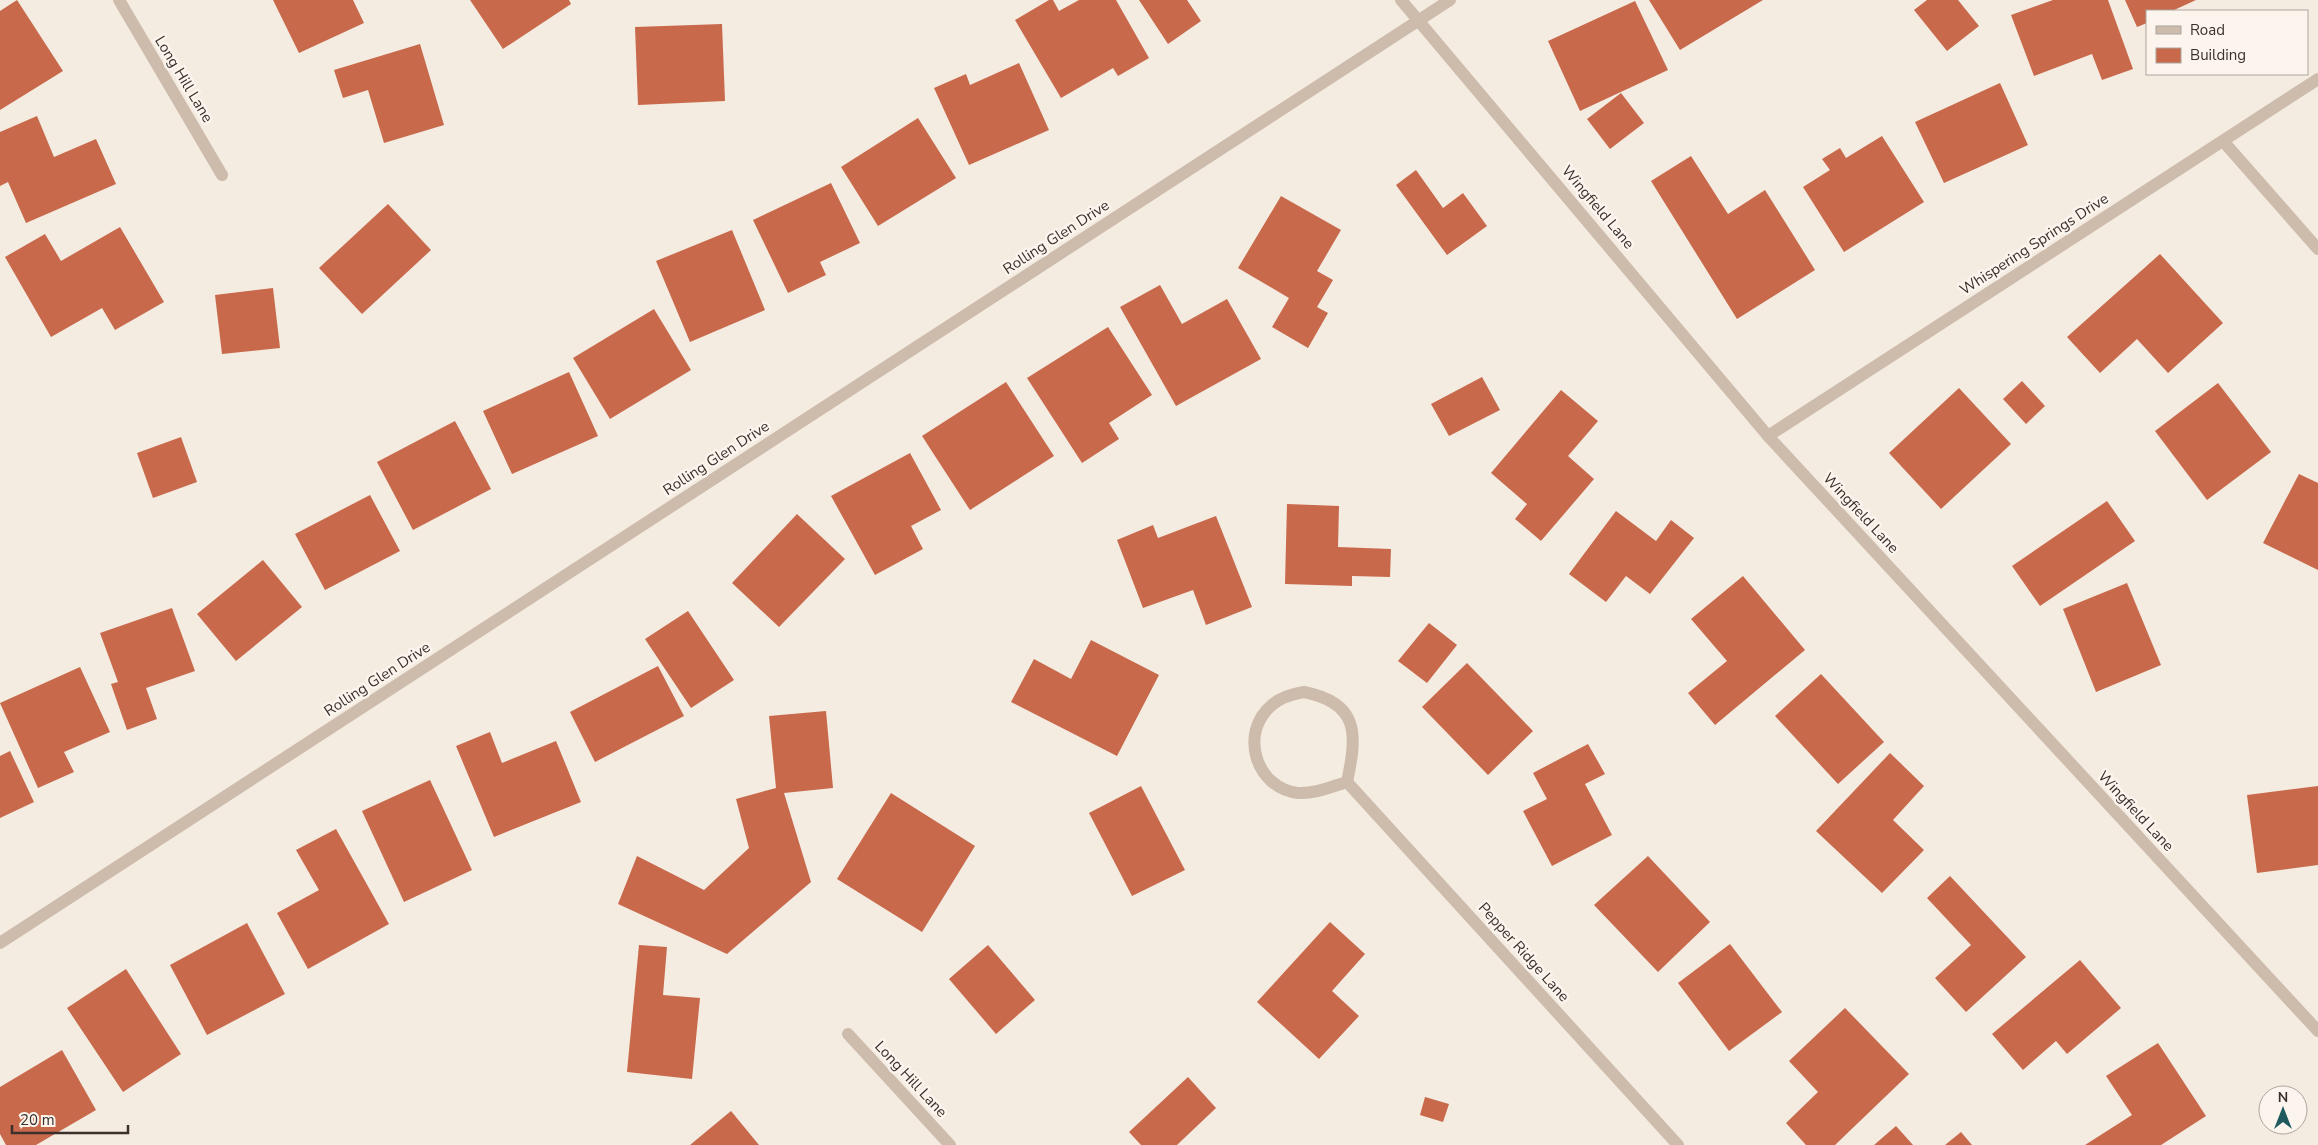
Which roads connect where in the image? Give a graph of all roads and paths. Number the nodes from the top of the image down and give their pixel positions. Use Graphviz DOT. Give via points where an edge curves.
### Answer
graph roads {
  1 [pos="119,0"];
  2 [pos="1402,0"];
  3 [pos="1450,0"];
  4 [pos="1420,20"];
  5 [pos="2318,79"];
  6 [pos="2223,141"];
  7 [pos="222,175"];
  8 [pos="2318,249"];
  9 [pos="1768,436"];
  10 [pos="1347,782"];
  11 [pos="0,943"];
  12 [pos="2318,1031"];
  13 [pos="848,1034"];
  14 [pos="950,1145"];
  15 [pos="1678,1145"];
  1 -- 7 [label="street, Long Hill Lane"];
  2 -- 4 [label="street, Wingfield Lane"];
  3 -- 4 [label="street, Rolling Glen Drive"];
  4 -- 9 [label="street, Wingfield Lane"];
  4 -- 11 [label="street, Rolling Glen Drive"];
  5 -- 6 [label="street, Whispering Springs Drive"];
  6 -- 8 [label="street"];
  6 -- 9 [label="street, Whispering Springs Drive"];
  9 -- 12 [label="street, Wingfield Lane"];
  10 -- 10 [label="street" via="1354,734 1347,717 1336,704 1304,692 1272,704 1260,717 1254,734 1254,751 1259,767 1282,789 1314,792"];
  10 -- 15 [label="street, Pepper Ridge Lane"];
  13 -- 14 [label="street, Long Hill Lane"];
}
